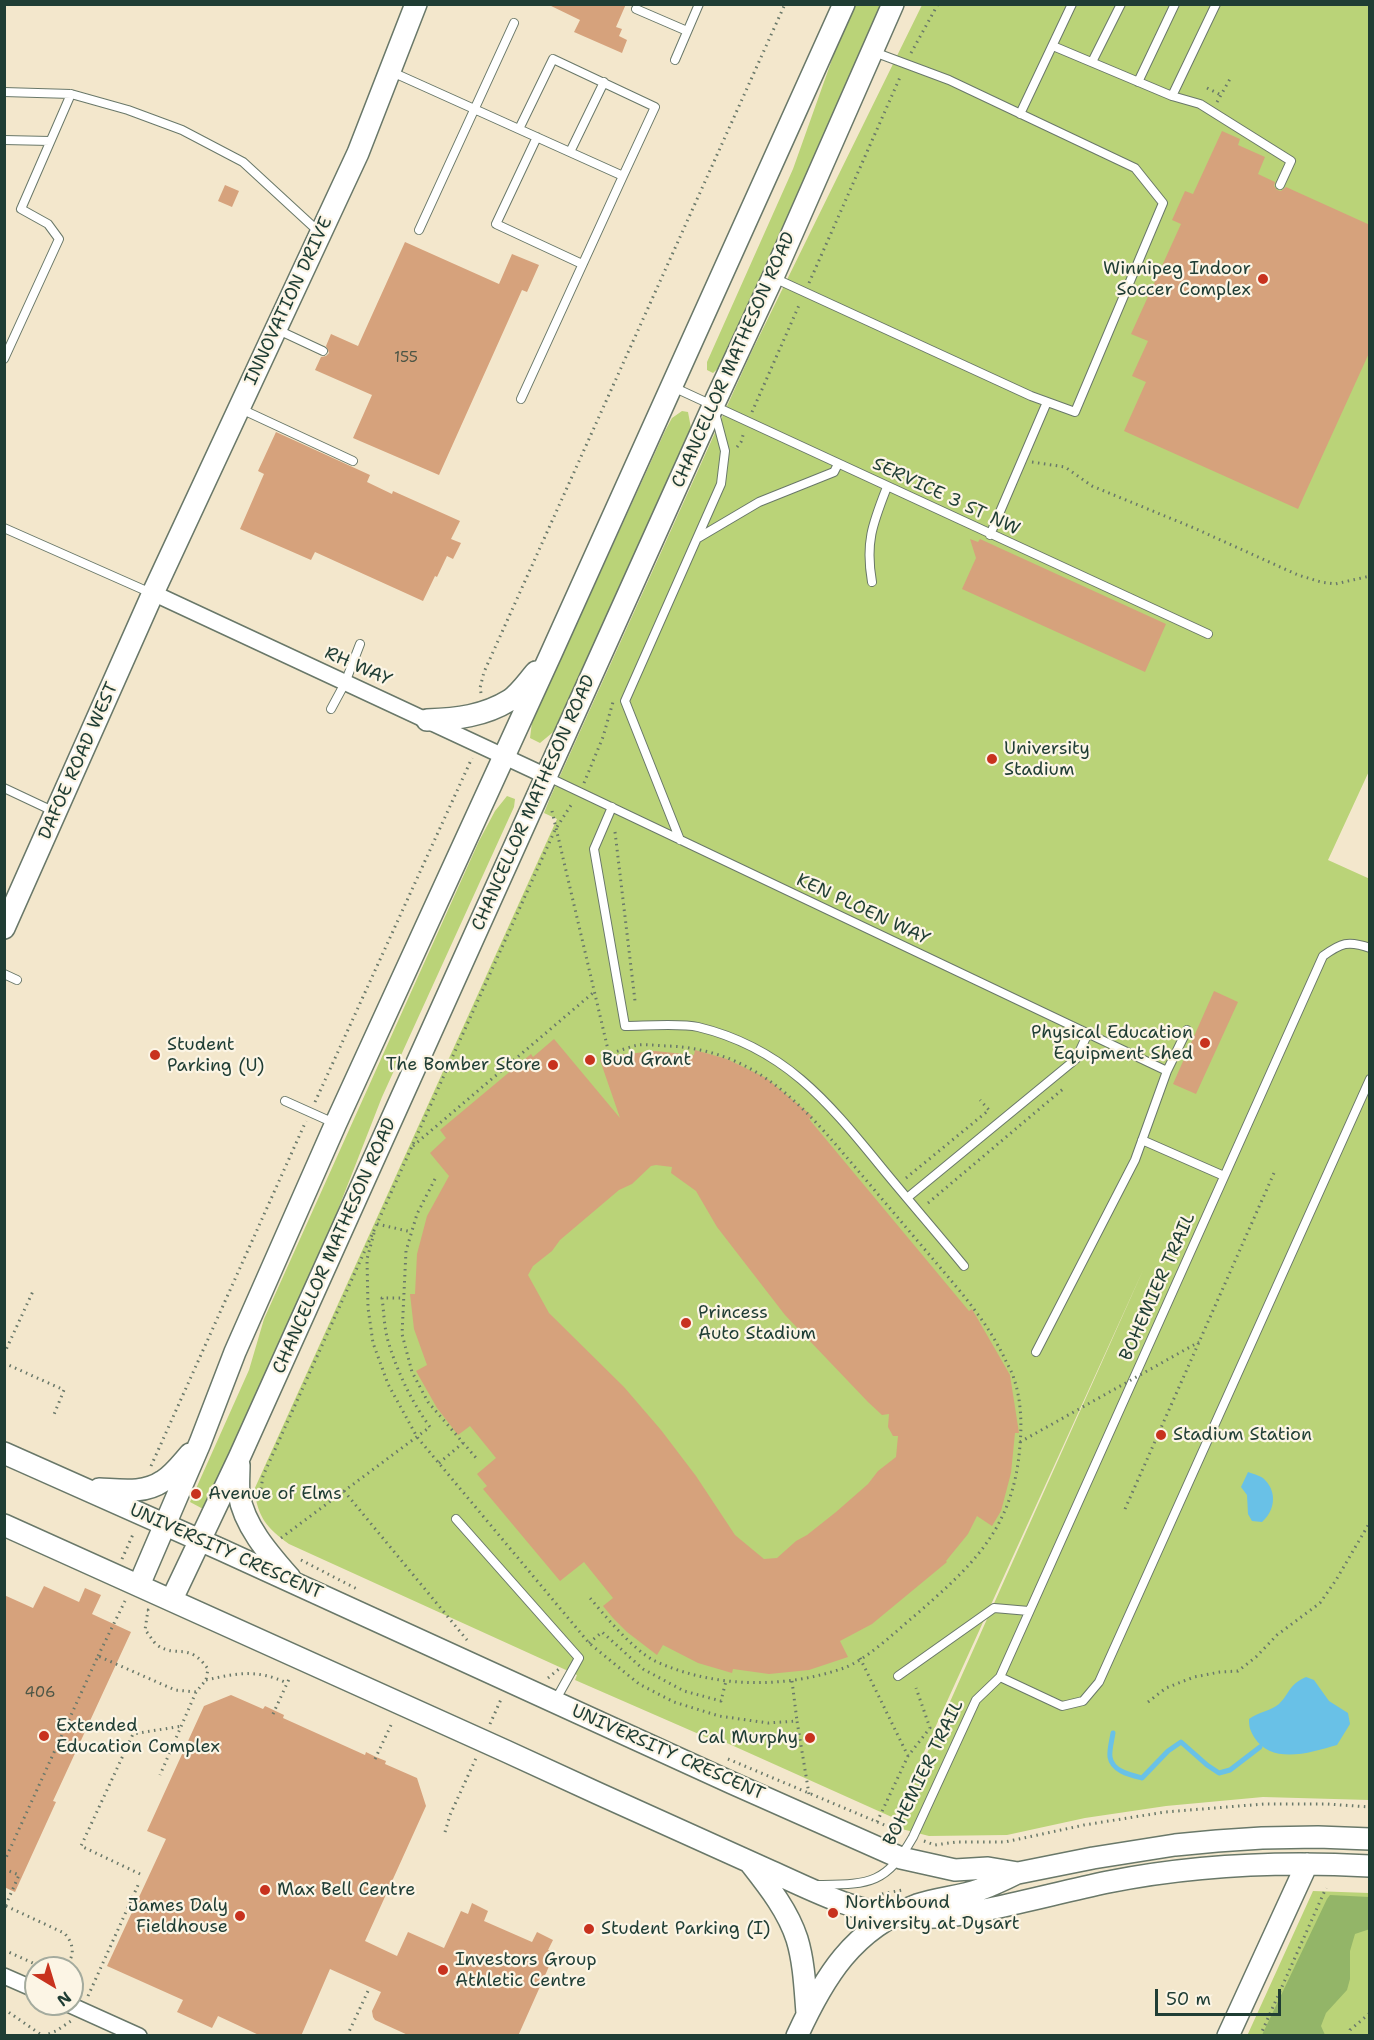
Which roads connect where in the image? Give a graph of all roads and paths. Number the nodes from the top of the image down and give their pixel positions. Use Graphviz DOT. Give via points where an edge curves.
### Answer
graph roads {
  1 [pos="416,4"];
  2 [pos="699,4"];
  3 [pos="785,4"];
  4 [pos="844,4"];
  5 [pos="893,4"];
  6 [pos="938,4"];
  7 [pos="1072,4"];
  8 [pos="1121,4"];
  9 [pos="1175,4"];
  10 [pos="1216,4"];
  11 [pos="636,9"];
  12 [pos="514,23"];
  13 [pos="687,31"];
  14 [pos="1053,46"];
  15 [pos="872,51"];
  16 [pos="675,60"];
  17 [pos="1092,62"];
  18 [pos="906,65"];
  19 [pos="391,71"];
  20 [pos="1230,79"];
  21 [pos="604,82"];
  22 [pos="1138,82"];
  23 [pos="1207,88"];
  24 [pos="4,92"];
  25 [pos="72,94"];
  26 [pos="1221,95"];
  27 [pos="1172,96"];
  28 [pos="473,108"];
  29 [pos="1212,112"];
  30 [pos="1020,114"];
  31 [pos="519,129"];
  32 [pos="537,137"];
  33 [pos="4,141"];
  34 [pos="50,141"];
  35 [pos="570,152"];
  36 [pos="622,176"];
  37 [pos="1280,185"];
  38 [pos="419,230"];
  39 [pos="320,233"];
  40 [pos="582,264"];
  41 [pos="773,277"];
  42 [pos="804,292"];
  43 [pos="276,329"];
  44 [pos="323,351"];
  45 [pos="4,359"];
  46 [pos="672,387"];
  47 [pos="521,399"];
  48 [pos="1047,402"];
  49 [pos="713,406"];
  50 [pos="240,408"];
  51 [pos="747,422"];
  52 [pos="353,461"];
  53 [pos="1022,461"];
  54 [pos="838,464"];
  55 [pos="887,487"];
  56 [pos="4,528"];
  57 [pos="990,535"];
  58 [pos="697,539"];
  59 [pos="1370,576"];
  60 [pos="873,582"];
  61 [pos="153,593"];
  62 [pos="1208,634"];
  63 [pos="360,645"];
  64 [pos="550,656"];
  65 [pos="345,683"];
  66 [pos="331,709"];
  67 [pos="485,712"];
  68 [pos="428,720"];
  69 [pos="478,744"];
  70 [pos="504,756"];
  71 [pos="546,776"];
  72 [pos="4,788"];
  73 [pos="612,807"];
  74 [pos="552,809"];
  75 [pos="56,812"];
  76 [pos="555,830"];
  77 [pos="680,840"];
  78 [pos="7,917"];
  79 [pos="1370,948"];
  80 [pos="4,974"];
  81 [pos="17,980"];
  82 [pos="594,993"];
  83 [pos="638,1026"];
  84 [pos="1187,1030"];
  85 [pos="1088,1034"];
  86 [pos="640,1045"];
  87 [pos="1167,1071"];
  88 [pos="1370,1079"];
  89 [pos="1063,1089"];
  90 [pos="980,1100"];
  91 [pos="285,1101"];
  92 [pos="310,1112"];
  93 [pos="336,1123"];
  94 [pos="1142,1140"];
  95 [pos="411,1148"];
  96 [pos="1274,1173"];
  97 [pos="1224,1176"];
  98 [pos="435,1179"];
  99 [pos="897,1186"];
  100 [pos="907,1198"];
  101 [pos="882,1199"];
  102 [pos="918,1211"];
  103 [pos="377,1224"];
  104 [pos="903,1224"];
  105 [pos="412,1232"];
  106 [pos="964,1266"];
  107 [pos="34,1289"];
  108 [pos="402,1298"];
  109 [pos="1199,1342"];
  110 [pos="1036,1352"];
  111 [pos="4,1354"];
  112 [pos="4,1363"];
  113 [pos="53,1417"];
  114 [pos="417,1437"];
  115 [pos="1020,1442"];
  116 [pos="200,1443"];
  117 [pos="463,1443"];
  118 [pos="4,1453"];
  119 [pos="239,1458"];
  120 [pos="477,1459"];
  121 [pos="439,1463"];
  122 [pos="147,1488"];
  123 [pos="85,1489"];
  124 [pos="344,1491"];
  125 [pos="259,1498"];
  126 [pos="1125,1509"];
  127 [pos="142,1514"];
  128 [pos="456,1519"];
  129 [pos="1370,1522"];
  130 [pos="4,1525"];
  131 [pos="166,1525"];
  132 [pos="200,1540"];
  133 [pos="277,1541"];
  134 [pos="115,1574"];
  135 [pos="294,1583"];
  136 [pos="139,1585"];
  137 [pos="590,1598"];
  138 [pos="172,1599"];
  139 [pos="124,1601"];
  140 [pos="148,1610"];
  141 [pos="1029,1611"];
  142 [pos="602,1632"];
  143 [pos="472,1646"];
  144 [pos="98,1656"];
  145 [pos="860,1658"];
  146 [pos="898,1676"];
  147 [pos="290,1677"];
  148 [pos="1000,1677"];
  149 [pos="206,1680"];
  150 [pos="726,1681"];
  151 [pos="792,1681"];
  152 [pos="287,1683"];
  153 [pos="916,1688"];
  154 [pos="505,1691"];
  155 [pos="196,1692"];
  156 [pos="555,1702"];
  157 [pos="1148,1702"];
  158 [pos="273,1714"];
  159 [pos="797,1722"];
  160 [pos="392,1723"];
  161 [pos="182,1726"];
  162 [pos="486,1734"];
  163 [pos="908,1756"];
  164 [pos="375,1759"];
  165 [pos="475,1760"];
  166 [pos="160,1775"];
  167 [pos="809,1794"];
  168 [pos="1370,1807"];
  169 [pos="877,1822"];
  170 [pos="892,1828"];
  171 [pos="445,1832"];
  172 [pos="913,1837"];
  173 [pos="1370,1839"];
  174 [pos="956,1842"];
  175 [pos="901,1857"];
  176 [pos="4,1862"];
  177 [pos="748,1862"];
  178 [pos="1307,1864"];
  179 [pos="1370,1866"];
  180 [pos="944,1868"];
  181 [pos="4,1869"];
  182 [pos="1018,1873"];
  183 [pos="140,1874"];
  184 [pos="139,1883"];
  185 [pos="802,1885"];
  186 [pos="1326,1888"];
  187 [pos="905,1889"];
  188 [pos="5,1907"];
  189 [pos="857,1909"];
  190 [pos="896,1916"];
  191 [pos="4,1950"];
  192 [pos="72,1956"];
  193 [pos="24,1959"];
  194 [pos="4,1976"];
  195 [pos="24,1985"];
  196 [pos="84,1990"];
  197 [pos="368,1990"];
  198 [pos="4,2009"];
  199 [pos="84,2011"];
  200 [pos="807,2013"];
  201 [pos="1370,2013"];
  202 [pos="70,2016"];
  203 [pos="130,2034"];
  204 [pos="43,2036"];
  205 [pos="347,2036"];
  206 [pos="797,2036"];
  207 [pos="1228,2036"];
  208 [pos="1260,2036"];
  209 [pos="1349,2036"];
  1 -- 19 [label="main road, INNOVATION DRIVE"];
  2 -- 13 [label="lane"];
  3 -- 67 [label="path" via="484,672 480,688"];
  4 -- 46 [label="main road"];
  5 -- 15 [label="main road, CHANCELLOR MATHESON ROAD"];
  6 -- 18 [label="path"];
  7 -- 14 [label="lane"];
  8 -- 17 [label="lane"];
  9 -- 22 [label="lane"];
  10 -- 27 [label="lane"];
  11 -- 13 [label="lane"];
  12 -- 28 [label="lane"];
  13 -- 16 [label="lane"];
  14 -- 17 [label="lane"];
  14 -- 30 [label="lane"];
  15 -- 18 [label="lane"];
  15 -- 41 [label="main road, CHANCELLOR MATHESON ROAD"];
  17 -- 22 [label="lane"];
  18 -- 30 [label="lane" via="949,80"];
  18 -- 42 [label="path"];
  19 -- 28 [label="lane"];
  19 -- 39 [label="main road, INNOVATION DRIVE"];
  20 -- 26 [label="path"];
  21 -- 31 [label="lane" via="553,59"];
  21 -- 35 [label="lane"];
  21 -- 36 [label="lane" via="655,107"];
  22 -- 27 [label="lane"];
  23 -- 26 [label="path"];
  24 -- 25 [label="lane"];
  25 -- 34 [label="lane"];
  25 -- 39 [label="lane" via="182,130 243,162"];
  26 -- 29 [label="path"];
  27 -- 29 [label="lane"];
  28 -- 31 [label="lane"];
  28 -- 38 [label="lane"];
  29 -- 37 [label="lane" via="1291,161"];
  30 -- 48 [label="lane" via="1135,168 1163,203 1075,412"];
  31 -- 32 [label="lane"];
  32 -- 35 [label="lane"];
  32 -- 40 [label="lane" via="496,224"];
  33 -- 34 [label="lane"];
  34 -- 45 [label="lane" via="21,209 48,224 59,239"];
  35 -- 36 [label="lane"];
  36 -- 40 [label="lane"];
  39 -- 43 [label="main road, INNOVATION DRIVE"];
  40 -- 47 [label="lane"];
  41 -- 42 [label="lane"];
  41 -- 49 [label="main road, CHANCELLOR MATHESON ROAD"];
  42 -- 48 [label="lane"];
  42 -- 51 [label="path"];
  43 -- 44 [label="lane"];
  43 -- 50 [label="main road, INNOVATION DRIVE"];
  46 -- 49 [label="lane, SERVICE 3 ST NW"];
  46 -- 64 [label="main road"];
  48 -- 53 [label="lane"];
  49 -- 51 [label="lane, SERVICE 3 ST NW"];
  49 -- 58 [label="lane" via="725,451 721,484"];
  49 -- 71 [label="main road, CHANCELLOR MATHESON ROAD"];
  50 -- 52 [label="lane"];
  50 -- 61 [label="main road, INNOVATION DRIVE"];
  51 -- 54 [label="lane, SERVICE 3 ST NW"];
  53 -- 57 [label="lane"];
  53 -- 59 [label="path" via="1065,467 1092,486 1321,582 1335,584"];
  54 -- 55 [label="lane, SERVICE 3 ST NW"];
  54 -- 58 [label="lane" via="834,472 759,502"];
  55 -- 57 [label="lane, SERVICE 3 ST NW"];
  55 -- 60 [label="lane" via="871,530 868,561"];
  56 -- 61 [label="lane"];
  57 -- 62 [label="lane, SERVICE 3 ST NW"];
  58 -- 77 [label="lane" via="625,701"];
  61 -- 65 [label="street, RH WAY"];
  61 -- 75 [label="main road, DAFOE ROAD WEST"];
  63 -- 65 [label="lane"];
  64 -- 67 [label="main road" via="512,699"];
  64 -- 70 [label="main road"];
  65 -- 66 [label="lane"];
  65 -- 68 [label="street, RH WAY"];
  67 -- 68 [label="main road"];
  68 -- 69 [label="street, RH WAY"];
  69 -- 70 [label="street, RH WAY"];
  69 -- 92 [label="path"];
  70 -- 71 [label="street, RH WAY"];
  70 -- 93 [label="main road"];
  71 -- 73 [label="lane, KEN PLOEN WAY"];
  71 -- 119 [label="main road, CHANCELLOR MATHESON ROAD"];
  72 -- 75 [label="lane"];
  73 -- 77 [label="lane, KEN PLOEN WAY"];
  73 -- 83 [label="path"];
  73 -- 83 [label="lane" via="594,849 625,1026"];
  74 -- 76 [label="path"];
  75 -- 78 [label="main road, DAFOE ROAD WEST"];
  76 -- 82 [label="path"];
  76 -- 95 [label="path"];
  77 -- 85 [label="lane, KEN PLOEN WAY"];
  79 -- 97 [label="lane, BOHEMIER TRAIL" via="1339,944 1323,956"];
  80 -- 81 [label="lane"];
  82 -- 86 [label="path" via="609,1054"];
  82 -- 95 [label="path"];
  83 -- 86 [label="path"];
  83 -- 99 [label="lane" via="695,1026 772,1056 838,1114"];
  84 -- 87 [label="lane"];
  85 -- 87 [label="lane, KEN PLOEN WAY"];
  85 -- 100 [label="lane" via="1076,1059"];
  86 -- 101 [label="path" via="692,1047 727,1057 762,1074 790,1095 823,1129"];
  87 -- 94 [label="lane"];
  88 -- 148 [label="lane" via="1099,1682 1083,1701 1062,1706"];
  89 -- 102 [label="path"];
  90 -- 99 [label="path" via="988,1110"];
  91 -- 92 [label="lane"];
  92 -- 93 [label="lane"];
  92 -- 122 [label="path" via="150,1468 141,1473"];
  93 -- 116 [label="main road"];
  94 -- 97 [label="lane"];
  94 -- 110 [label="lane"];
  95 -- 103 [label="path"];
  96 -- 109 [label="path"];
  97 -- 141 [label="lane, BOHEMIER TRAIL"];
  98 -- 105 [label="path"];
  99 -- 100 [label="lane"];
  99 -- 101 [label="path"];
  100 -- 102 [label="lane"];
  101 -- 104 [label="path"];
  102 -- 104 [label="path"];
  102 -- 106 [label="lane"];
  103 -- 105 [label="path"];
  103 -- 114 [label="path" via="367,1260 373,1343 388,1384"];
  103 -- 125 [label="path" via="262,1476"];
  104 -- 115 [label="path" via="971,1304 996,1341 1014,1378 1022,1425"];
  105 -- 108 [label="path" via="406,1251"];
  107 -- 111 [label="path"];
  108 -- 114 [label="path" via="382,1298 387,1339 400,1375 430,1427"];
  108 -- 117 [label="path" via="402,1335 412,1372 428,1402"];
  109 -- 115 [label="path, bridge"];
  109 -- 126 [label="path"];
  112 -- 113 [label="path" via="64,1390"];
  114 -- 121 [label="path"];
  114 -- 124 [label="path"];
  115 -- 145 [label="path" via="1018,1472 1003,1518 983,1550 955,1581"];
  116 -- 122 [label="main road" via="164,1481"];
  116 -- 131 [label="main road"];
  117 -- 120 [label="path"];
  117 -- 121 [label="path"];
  118 -- 123 [label="main road, UNIVERSITY CRESCENT"];
  119 -- 132 [label="main road, CHANCELLOR MATHESON ROAD"];
  119 -- 135 [label="main road" via="239,1494 250,1525"];
  121 -- 159 [label="path" via="589,1642 639,1684 674,1702 719,1716 768,1723"];
  122 -- 123 [label="main road"];
  123 -- 127 [label="main road, UNIVERSITY CRESCENT"];
  124 -- 133 [label="path"];
  124 -- 143 [label="path"];
  127 -- 131 [label="main road, UNIVERSITY CRESCENT"];
  127 -- 134 [label="path"];
  128 -- 156 [label="lane" via="579,1658"];
  129 -- 157 [label="path" via="1320,1603 1277,1635 1256,1657 1238,1671 1194,1677 1166,1688"];
  130 -- 134 [label="main road"];
  131 -- 132 [label="main road, UNIVERSITY CRESCENT"];
  131 -- 136 [label="main road"];
  132 -- 135 [label="main road, UNIVERSITY CRESCENT"];
  132 -- 138 [label="main road, CHANCELLOR MATHESON ROAD"];
  134 -- 136 [label="main road"];
  135 -- 156 [label="main road, UNIVERSITY CRESCENT"];
  136 -- 138 [label="main road"];
  137 -- 150 [label="path" via="617,1629 652,1659 691,1674"];
  138 -- 177 [label="main road"];
  139 -- 144 [label="path"];
  140 -- 149 [label="path" via="145,1630 157,1645 200,1658 208,1669"];
  141 -- 146 [label="lane" via="994,1608"];
  141 -- 148 [label="lane, BOHEMIER TRAIL"];
  142 -- 150 [label="path" via="643,1669 684,1691 722,1701"];
  144 -- 155 [label="path" via="175,1690"];
  144 -- 176 [label="path"];
  145 -- 151 [label="path" via="848,1666"];
  145 -- 163 [label="path"];
  147 -- 152 [label="path"];
  148 -- 172 [label="lane, BOHEMIER TRAIL" via="976,1700"];
  149 -- 152 [label="path" via="241,1672"];
  149 -- 155 [label="path"];
  150 -- 151 [label="path"];
  151 -- 159 [label="path"];
  152 -- 158 [label="path"];
  153 -- 163 [label="path" via="930,1728"];
  154 -- 162 [label="path"];
  155 -- 161 [label="path"];
  156 -- 175 [label="main road, UNIVERSITY CRESCENT"];
  159 -- 167 [label="path"];
  160 -- 164 [label="path"];
  161 -- 166 [label="path"];
  161 -- 183 [label="path" via="133,1734 81,1846"];
  163 -- 169 [label="path"];
  165 -- 171 [label="path"];
  168 -- 174 [label="path" via="1264,1804 1166,1812 1005,1842"];
  170 -- 172 [label="path"];
  172 -- 174 [label="path" via="935,1845"];
  172 -- 175 [label="lane, BOHEMIER TRAIL"];
  173 -- 182 [label="main road, UNIVERSITY CRESCENT" via="1217,1841 1116,1854"];
  174 -- 180 [label="path"];
  175 -- 180 [label="main road, UNIVERSITY CRESCENT"];
  175 -- 185 [label="lane, BOHEMIER TRAIL" via="888,1871 866,1882"];
  177 -- 185 [label="main road"];
  177 -- 200 [label="main road" via="781,1905 797,1939"];
  178 -- 179 [label="main road"];
  178 -- 190 [label="main road" via="1166,1872 954,1916"];
  178 -- 207 [label="main road"];
  180 -- 182 [label="main road, UNIVERSITY CRESCENT"];
  181 -- 188 [label="path" via="19,1875"];
  182 -- 190 [label="main road" via="979,1890 925,1903"];
  184 -- 196 [label="path"];
  185 -- 189 [label="main road"];
  186 -- 208 [label="path"];
  187 -- 189 [label="path" via="864,1898"];
  188 -- 192 [label="path" via="64,1934 70,1940"];
  189 -- 190 [label="main road"];
  190 -- 200 [label="main road" via="846,1951"];
  191 -- 193 [label="path"];
  194 -- 195 [label="street"];
  197 -- 205 [label="path"];
  198 -- 204 [label="path"];
  199 -- 203 [label="street"];
  200 -- 206 [label="main road"];
  201 -- 209 [label="path" via="1350,2030"];
  202 -- 204 [label="path" via="65,2025"];
}
